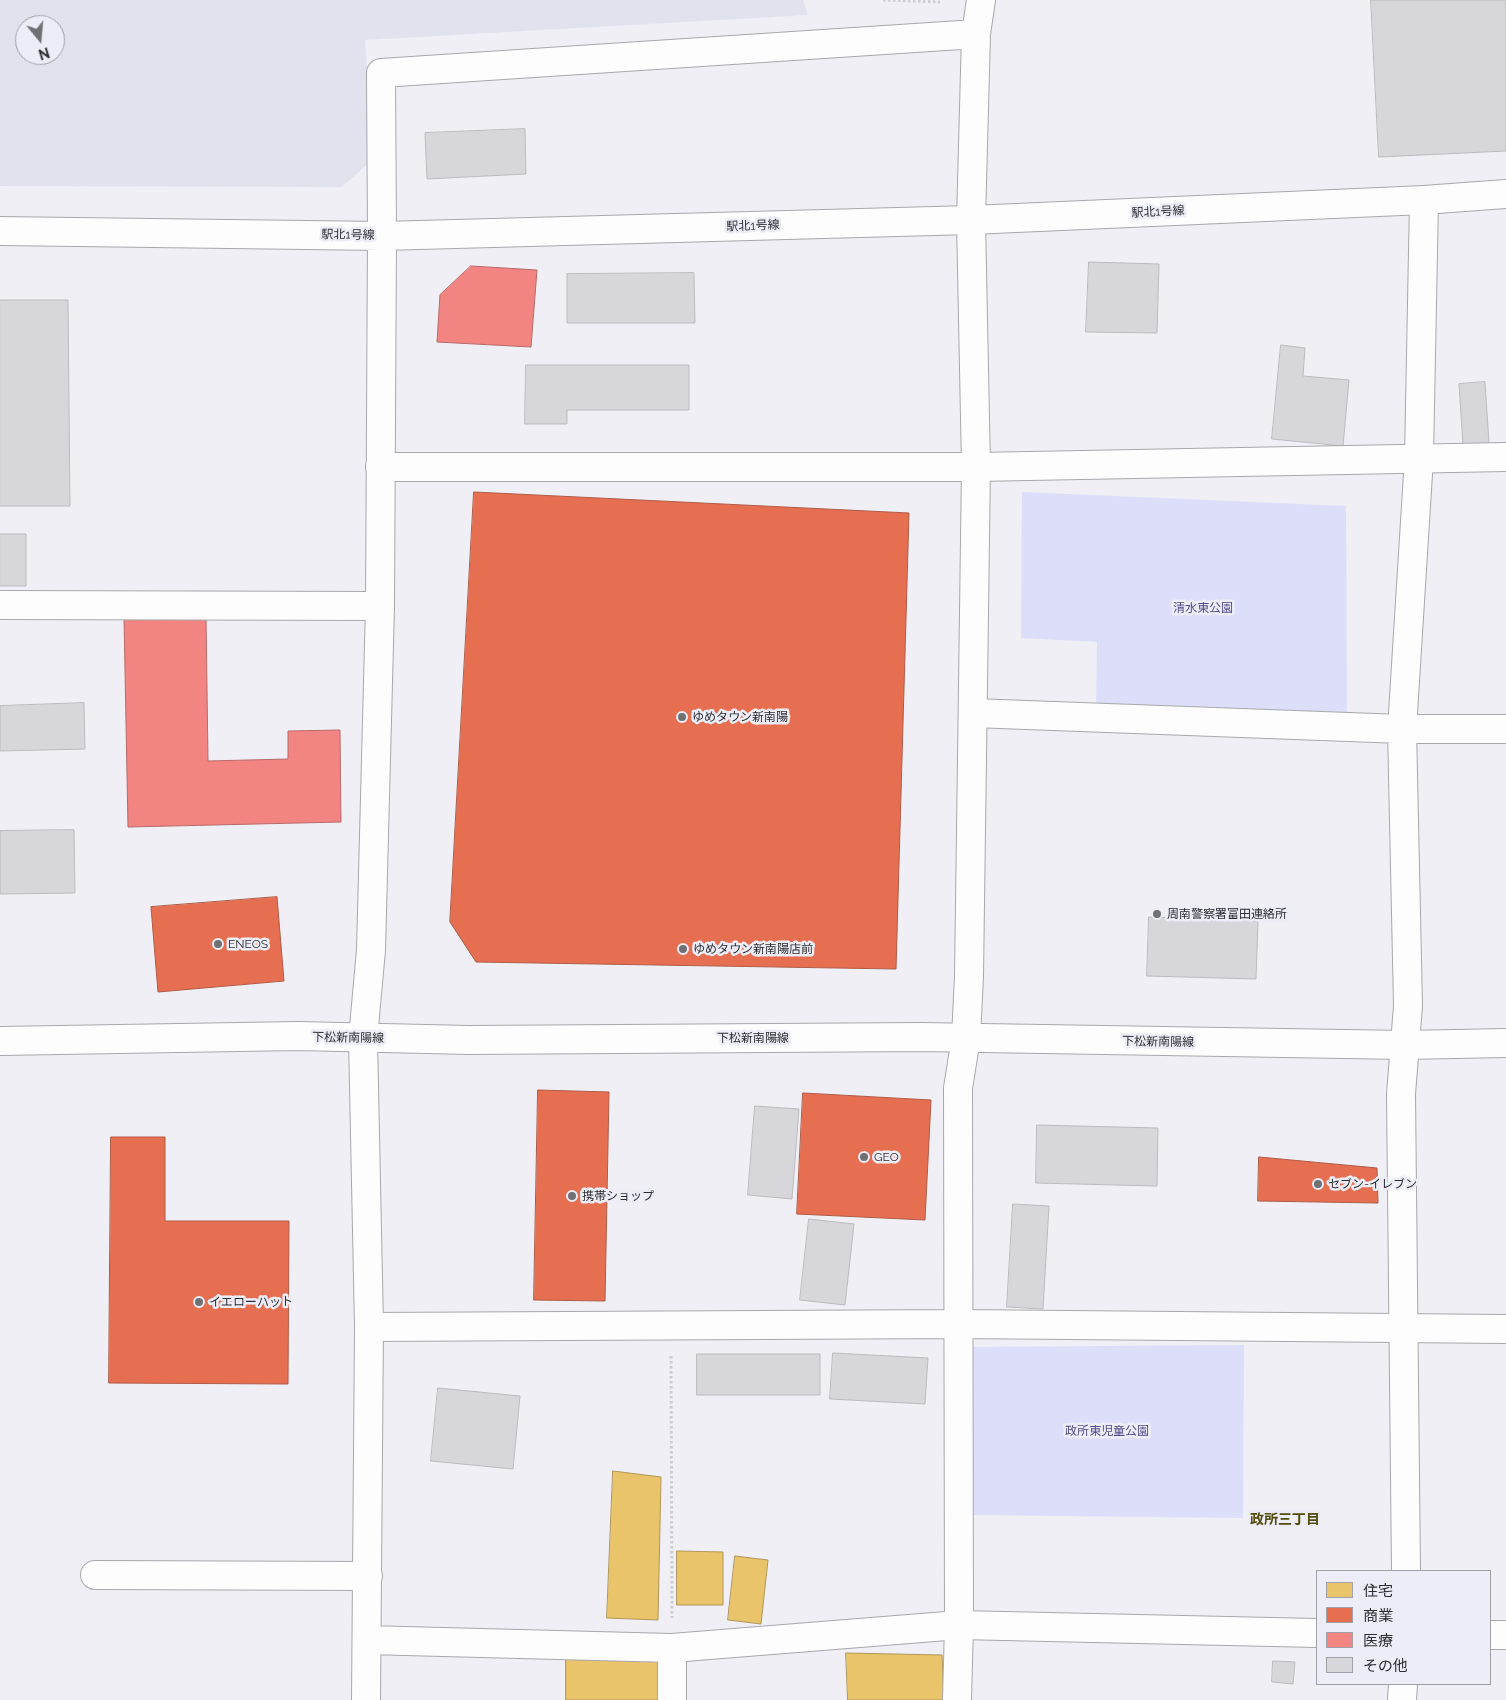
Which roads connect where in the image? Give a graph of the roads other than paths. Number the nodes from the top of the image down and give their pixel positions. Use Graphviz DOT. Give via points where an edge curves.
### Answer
graph roads {
  1 [pos="981,1"];
  2 [pos="976,34"];
  3 [pos="1506,194"];
  4 [pos="1424,200"];
  5 [pos="971,220"];
  6 [pos="0,231"];
  7 [pos="382,236"];
  8 [pos="1506,457"];
  9 [pos="1419,458"];
  10 [pos="976,467"];
  11 [pos="380,468"];
  12 [pos="0,605"];
  13 [pos="380,606"];
  14 [pos="972,713"];
  15 [pos="1402,729"];
  16 [pos="1506,729"];
  17 [pos="363,1038"];
  18 [pos="966,1038"];
  19 [pos="0,1041"];
  20 [pos="1506,1043"];
  21 [pos="1405,1045"];
  22 [pos="959,1324"];
  23 [pos="369,1327"];
  24 [pos="1404,1328"];
  25 [pos="1506,1330"];
  26 [pos="1406,1570"];
  27 [pos="95,1575"];
  28 [pos="368,1576"];
  29 [pos="958,1625"];
  30 [pos="1316,1633"];
  31 [pos="1491,1635"];
  32 [pos="1506,1636"];
  33 [pos="367,1640"];
  34 [pos="672,1648"];
  35 [pos="1403,1685"];
  36 [pos="366,1700"];
  37 [pos="672,1700"];
  38 [pos="957,1700"];
  39 [pos="1402,1700"];
  1 -- 2 [label="street"];
  2 -- 5 [label="street"];
  2 -- 7 [label="street" via="381,73"];
  3 -- 4 [label="street, 駅北1号線"];
  4 -- 5 [label="street, 駅北1号線"];
  4 -- 9 [label="street"];
  5 -- 7 [label="street, 駅北1号線"];
  5 -- 10 [label="street"];
  6 -- 7 [label="street, 駅北1号線"];
  7 -- 11 [label="street"];
  8 -- 9 [label="street"];
  9 -- 10 [label="street"];
  9 -- 15 [label="street"];
  10 -- 11 [label="street"];
  10 -- 14 [label="street"];
  11 -- 13 [label="street"];
  12 -- 13 [label="street"];
  13 -- 17 [label="street" via="371,950"];
  14 -- 15 [label="street"];
  14 -- 18 [label="street"];
  15 -- 16 [label="street"];
  15 -- 21 [label="street" via="1408,1006"];
  17 -- 18 [label="street, 下松新南陽線"];
  17 -- 19 [label="street, 下松新南陽線" via="298,1036"];
  17 -- 23 [label="street"];
  18 -- 21 [label="street, 下松新南陽線"];
  18 -- 22 [label="street" via="958,1088"];
  20 -- 21 [label="street, 下松新南陽線"];
  21 -- 24 [label="street" via="1401,1094"];
  22 -- 23 [label="street"];
  22 -- 24 [label="street"];
  22 -- 29 [label="street"];
  23 -- 28 [label="street"];
  24 -- 25 [label="street"];
  24 -- 26 [label="street"];
  27 -- 28 [label="street"];
  28 -- 33 [label="street"];
  29 -- 30 [label="street"];
  29 -- 34 [label="street"];
  29 -- 38 [label="street"];
  31 -- 32 [label="street"];
  33 -- 34 [label="street"];
  33 -- 36 [label="street"];
  34 -- 37 [label="street"];
  35 -- 39 [label="street"];
}
